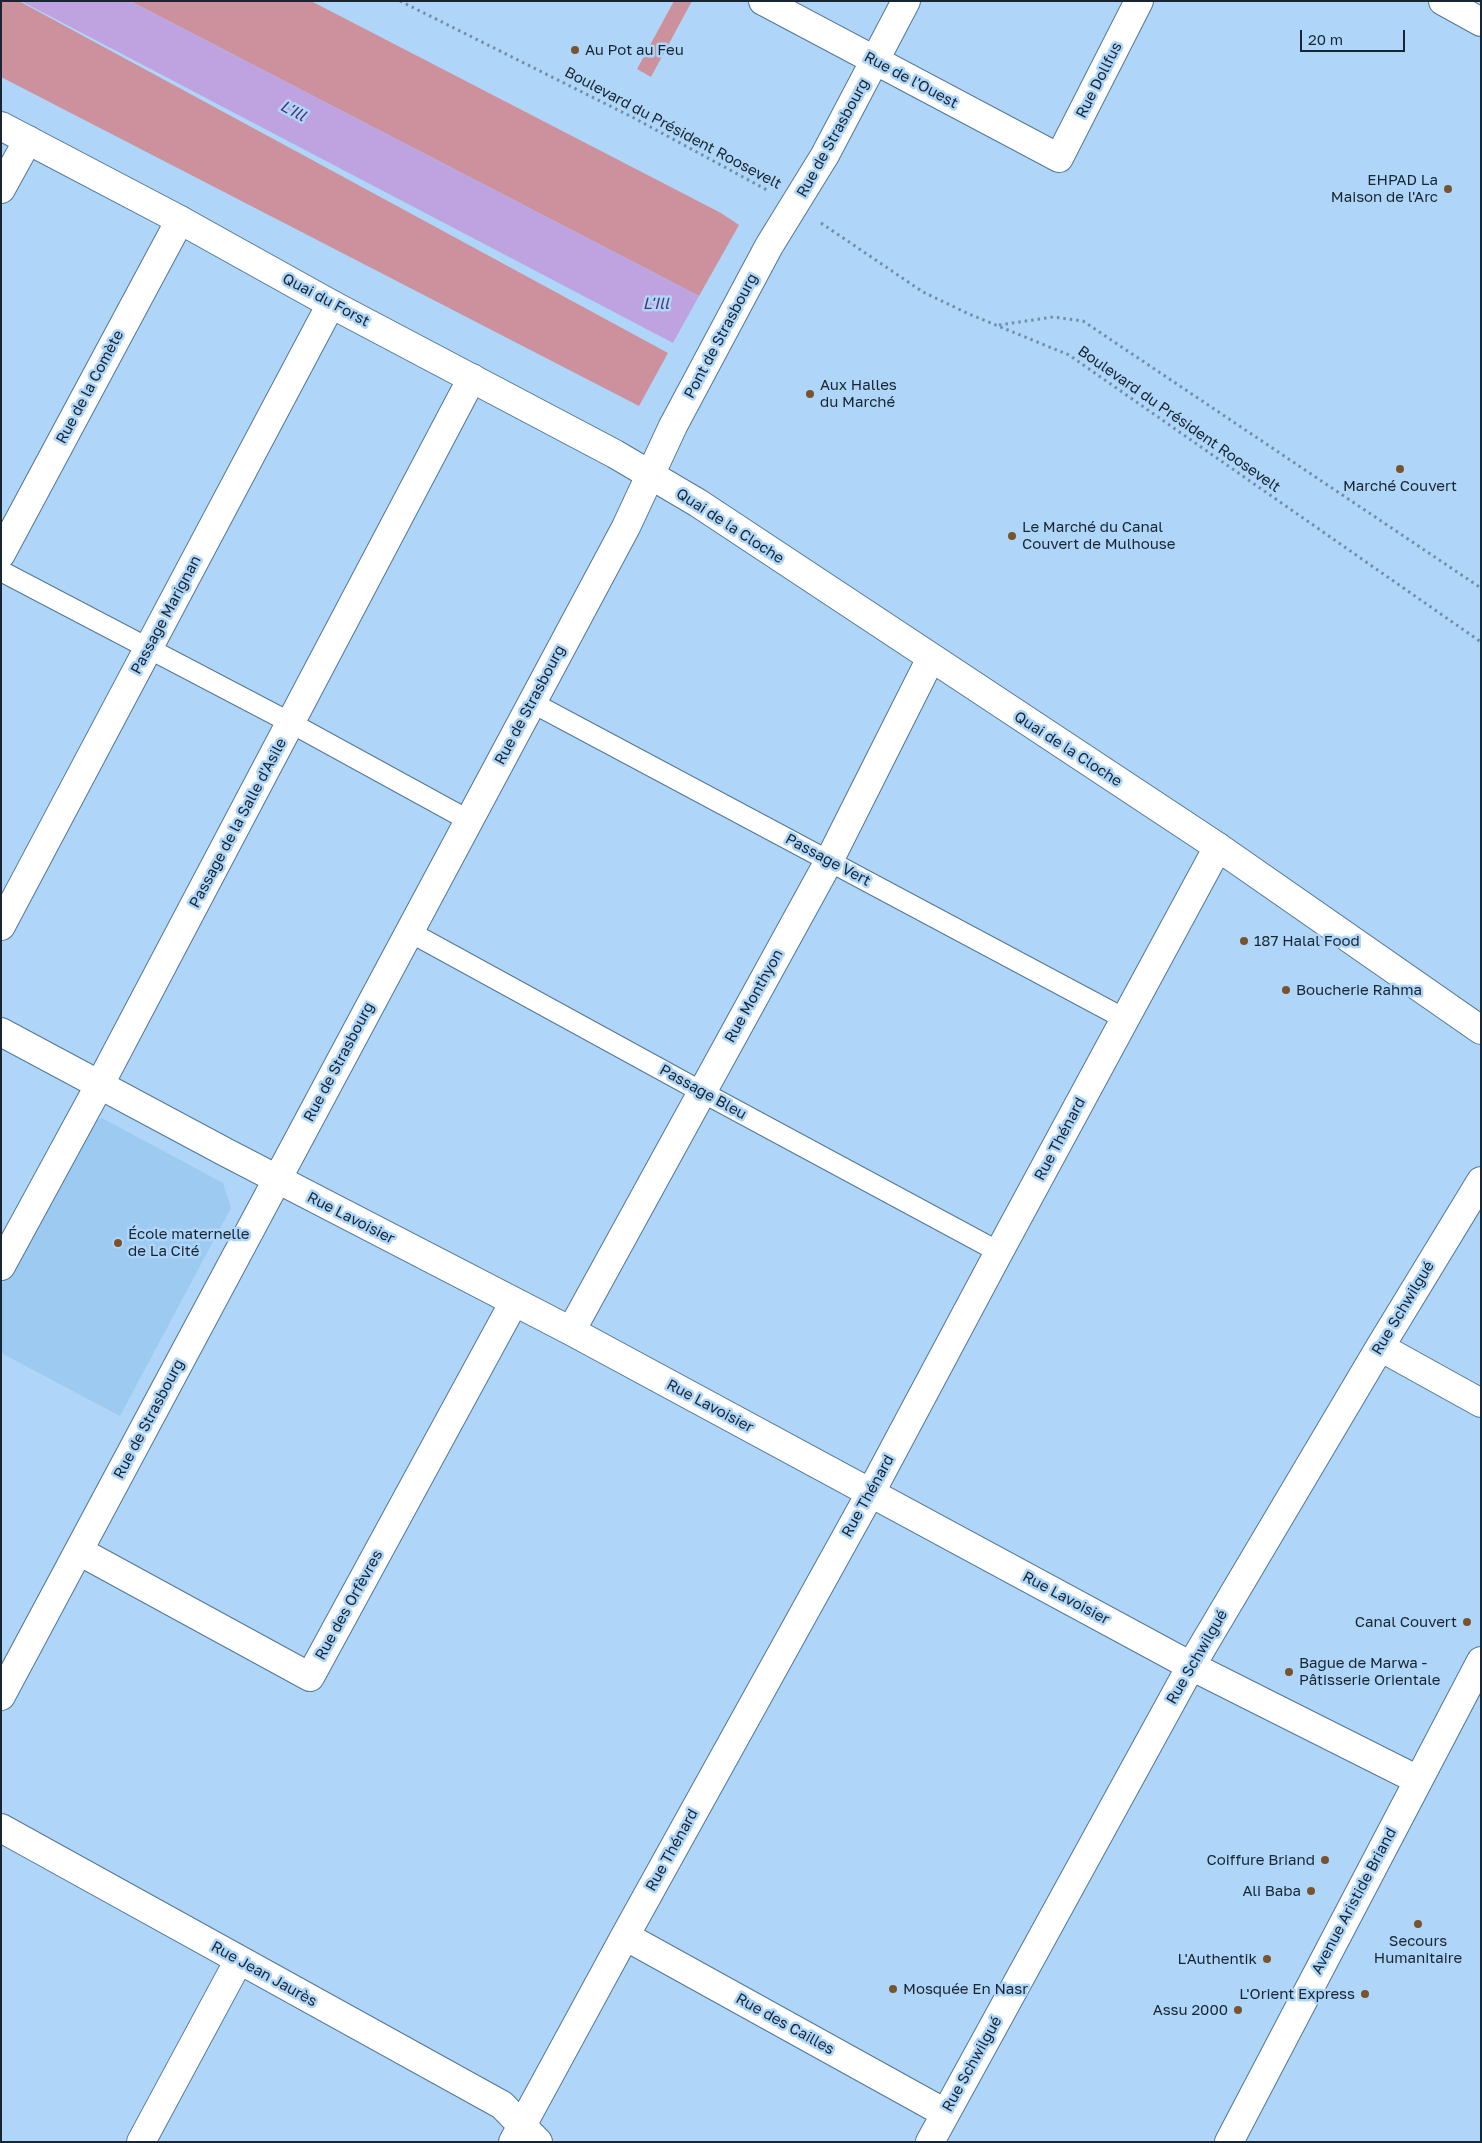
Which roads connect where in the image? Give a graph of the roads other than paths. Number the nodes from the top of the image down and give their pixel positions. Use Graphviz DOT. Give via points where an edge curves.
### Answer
graph roads {
  1 [pos="763,1"];
  2 [pos="906,1"];
  3 [pos="1139,1"];
  4 [pos="1443,1"];
  5 [pos="1481,22"];
  6 [pos="874,61"];
  7 [pos="1,126"];
  8 [pos="28,140"];
  9 [pos="1059,158"];
  10 [pos="1,189"];
  11 [pos="180,220"];
  12 [pos="769,246"];
  13 [pos="331,304"];
  14 [pos="472,378"];
  15 [pos="673,426"];
  16 [pos="651,475"];
  17 [pos="1,554"];
  18 [pos="1,571"];
  19 [pos="149,648"];
  20 [pos="931,658"];
  21 [pos="531,702"];
  22 [pos="291,723"];
  23 [pos="468,820"];
  24 [pos="1218,847"];
  25 [pos="829,861"];
  26 [pos="1,926"];
  27 [pos="408,931"];
  28 [pos="1125,1019"];
  29 [pos="1481,1030"];
  30 [pos="1,1032"];
  31 [pos="100,1084"];
  32 [pos="702,1092"];
  33 [pos="277,1179"];
  34 [pos="1481,1181"];
  35 [pos="999,1252"];
  36 [pos="1,1266"];
  37 [pos="514,1302"];
  38 [pos="571,1331"];
  39 [pos="1380,1347"];
  40 [pos="1481,1403"];
  41 [pos="871,1492"];
  42 [pos="79,1551"];
  43 [pos="1481,1661"];
  44 [pos="1191,1666"];
  45 [pos="1,1696"];
  46 [pos="1418,1780"];
  47 [pos="1,1828"];
  48 [pos="625,1936"];
  49 [pos="239,1960"];
  50 [pos="945,2113"];
  51 [pos="525,2136"];
  52 [pos="141,2142"];
  53 [pos="930,2142"];
  54 [pos="1228,2142"];
  1 -- 6 [label="street, Rue de l'Ouest"];
  2 -- 6 [label="street, Rue de Strasbourg"];
  3 -- 9 [label="street, Rue Dollfus"];
  4 -- 5 [label="street"];
  6 -- 9 [label="street, Rue de l'Ouest"];
  6 -- 12 [label="street, Rue de Strasbourg" via="825,155"];
  7 -- 8 [label="street, Quai du Forst"];
  8 -- 10 [label="street"];
  8 -- 11 [label="street, Quai du Forst"];
  11 -- 13 [label="street, Quai du Forst"];
  11 -- 17 [label="street, Rue de la Comète"];
  12 -- 15 [label="street, Pont de Strasbourg"];
  13 -- 14 [label="street, Quai du Forst"];
  13 -- 19 [label="street, Passage Marignan"];
  14 -- 16 [label="street, Quai du Forst"];
  14 -- 22 [label="street, Passage de la Salle d'Asile"];
  15 -- 16 [label="street, Rue de Strasbourg"];
  16 -- 20 [label="street, Quai de la Cloche"];
  16 -- 21 [label="street, Rue de Strasbourg"];
  18 -- 19 [label="lane"];
  19 -- 22 [label="lane"];
  19 -- 26 [label="street, Passage Marignan"];
  20 -- 24 [label="street, Quai de la Cloche"];
  20 -- 25 [label="street, Rue Monthyon"];
  21 -- 23 [label="street, Rue de Strasbourg"];
  21 -- 25 [label="lane, Passage Vert"];
  22 -- 23 [label="lane"];
  22 -- 31 [label="street, Passage de la Salle d'Asile"];
  23 -- 27 [label="street, Rue de Strasbourg"];
  24 -- 28 [label="street, Rue Thénard"];
  24 -- 29 [label="street, Quai de la Cloche"];
  25 -- 28 [label="lane, Passage Vert"];
  25 -- 32 [label="street, Rue Monthyon"];
  27 -- 32 [label="lane, Passage Bleu"];
  27 -- 33 [label="street, Rue de Strasbourg"];
  28 -- 35 [label="street, Rue Thénard"];
  30 -- 31 [label="street, Rue Lavoisier"];
  31 -- 33 [label="street, Rue Lavoisier"];
  31 -- 36 [label="street, Passage de la Salle d'Asile"];
  32 -- 35 [label="lane, Passage Bleu"];
  32 -- 38 [label="street, Rue Monthyon"];
  33 -- 37 [label="street, Rue Lavoisier"];
  33 -- 42 [label="street, Rue de Strasbourg"];
  34 -- 39 [label="street, Rue Schwilgué"];
  35 -- 41 [label="street, Rue Thénard"];
  37 -- 38 [label="street, Rue Lavoisier"];
  37 -- 42 [label="street, Rue des Orfèvres" via="310,1677"];
  38 -- 41 [label="street, Rue Lavoisier"];
  39 -- 40 [label="street"];
  39 -- 44 [label="street, Rue Schwilgué"];
  41 -- 44 [label="street, Rue Lavoisier"];
  41 -- 48 [label="street, Rue Thénard"];
  42 -- 45 [label="street, Rue de Strasbourg"];
  43 -- 46 [label="street, Avenue Aristide Briand"];
  44 -- 46 [label="street, Rue Lavoisier"];
  44 -- 50 [label="street, Rue Schwilgué"];
  46 -- 54 [label="street, Avenue Aristide Briand"];
  47 -- 49 [label="street, Rue Jean Jaurès"];
  48 -- 50 [label="street, Rue des Cailles"];
  48 -- 51 [label="street, Rue Thénard"];
  49 -- 51 [label="street, Rue Jean Jaurès" via="502,2105"];
  49 -- 52 [label="street"];
  50 -- 53 [label="street, Rue Schwilgué"];
}
